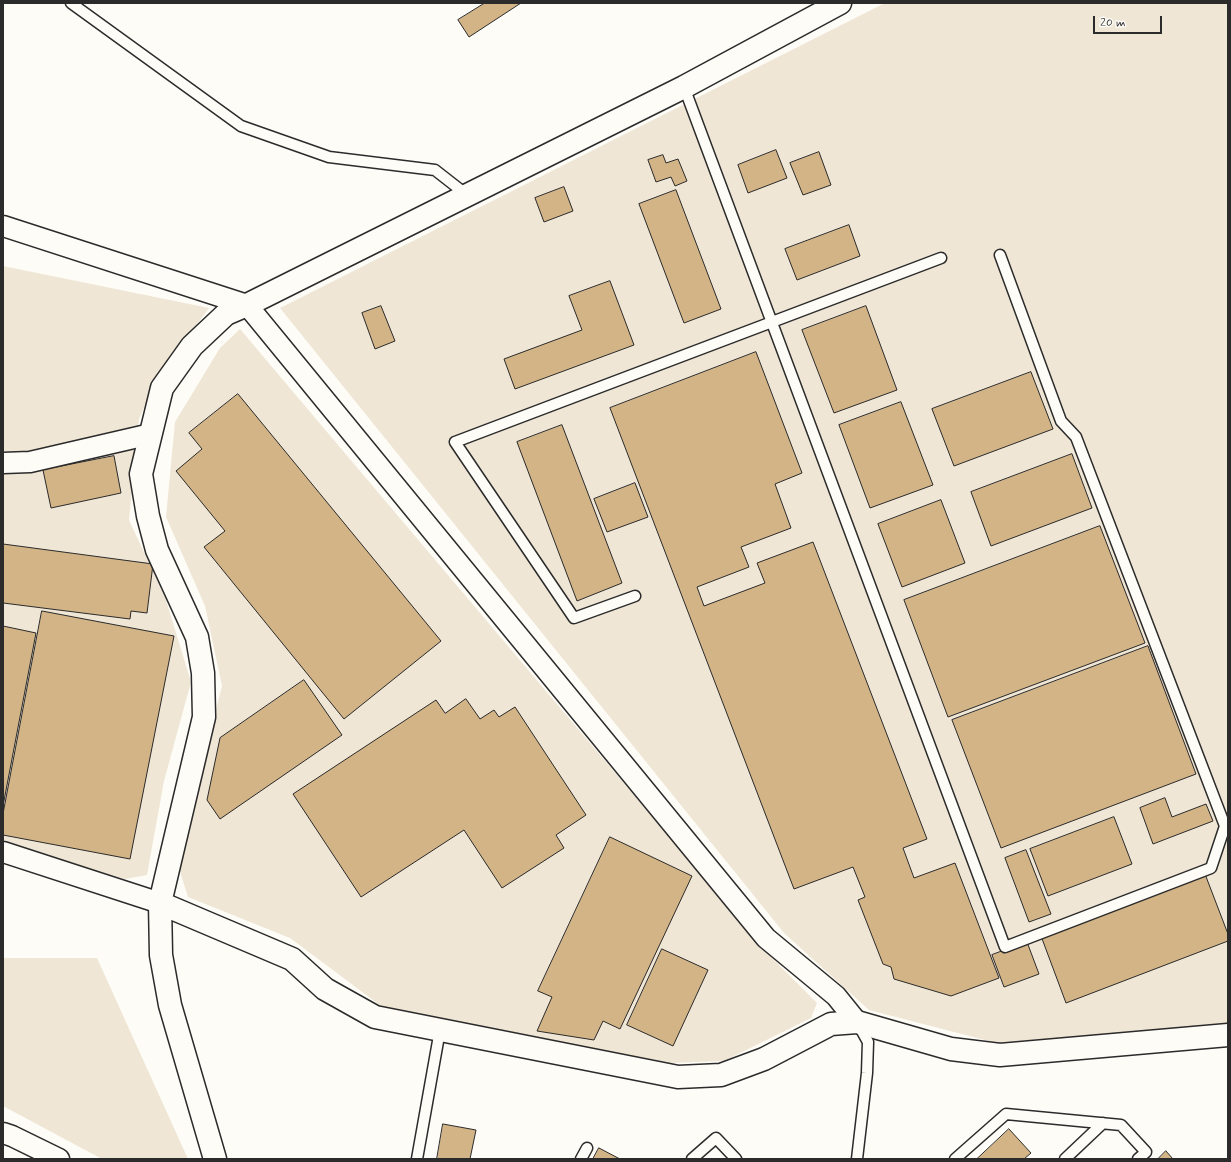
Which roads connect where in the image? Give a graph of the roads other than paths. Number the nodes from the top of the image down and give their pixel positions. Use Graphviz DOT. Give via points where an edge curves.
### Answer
graph roads {
  1 [pos="71,3"];
  2 [pos="840,3"];
  3 [pos="684,87"];
  4 [pos="467,195"];
  5 [pos="3,226"];
  6 [pos="1000,255"];
  7 [pos="941,258"];
  8 [pos="247,305"];
  9 [pos="771,322"];
  10 [pos="151,434"];
  11 [pos="3,463"];
  12 [pos="635,596"];
  13 [pos="3,852"];
  14 [pos="160,903"];
  15 [pos="857,1022"];
  16 [pos="440,1030"];
  17 [pos="1228,1034"];
  18 [pos="1103,1123"];
  19 [pos="3,1133"];
  20 [pos="587,1148"];
  21 [pos="59,1159"];
  22 [pos="215,1159"];
  23 [pos="417,1159"];
  24 [pos="581,1159"];
  25 [pos="692,1159"];
  26 [pos="736,1159"];
  27 [pos="857,1159"];
  28 [pos="955,1159"];
  29 [pos="1065,1159"];
  30 [pos="1138,1159"];
  1 -- 4 [label="lane" via="241,126 329,157 435,170"];
  2 -- 3 [label="street"];
  3 -- 4 [label="street"];
  3 -- 9 [label="lane"];
  4 -- 8 [label="street"];
  5 -- 8 [label="street"];
  6 -- 9 [label="lane" via="1062,421 1076,436 1225,826 1211,868 1005,947"];
  7 -- 9 [label="lane"];
  8 -- 10 [label="street" via="226,314 192,346 162,388"];
  8 -- 15 [label="street" via="766,938 836,996"];
  9 -- 12 [label="lane" via="455,442 574,618"];
  10 -- 11 [label="street" via="30,462"];
  10 -- 14 [label="street" via="141,474 148,516 157,550 197,638 203,673 204,709"];
  13 -- 14 [label="street"];
  14 -- 16 [label="street" via="292,959 325,989 375,1017"];
  14 -- 22 [label="street" via="161,955 170,1005"];
  15 -- 16 [label="street" via="832,1024 764,1059 721,1075 678,1076"];
  15 -- 17 [label="street" via="951,1049 1000,1055"];
  15 -- 27 [label="lane" via="868,1042"];
  16 -- 23 [label="lane"];
  18 -- 28 [label="lane" via="1006,1114"];
  18 -- 29 [label="lane"];
  18 -- 30 [label="lane" via="1121,1124 1146,1152"];
  19 -- 21 [label="street"];
  20 -- 24 [label="lane"];
  25 -- 26 [label="lane" via="716,1138"];
}
